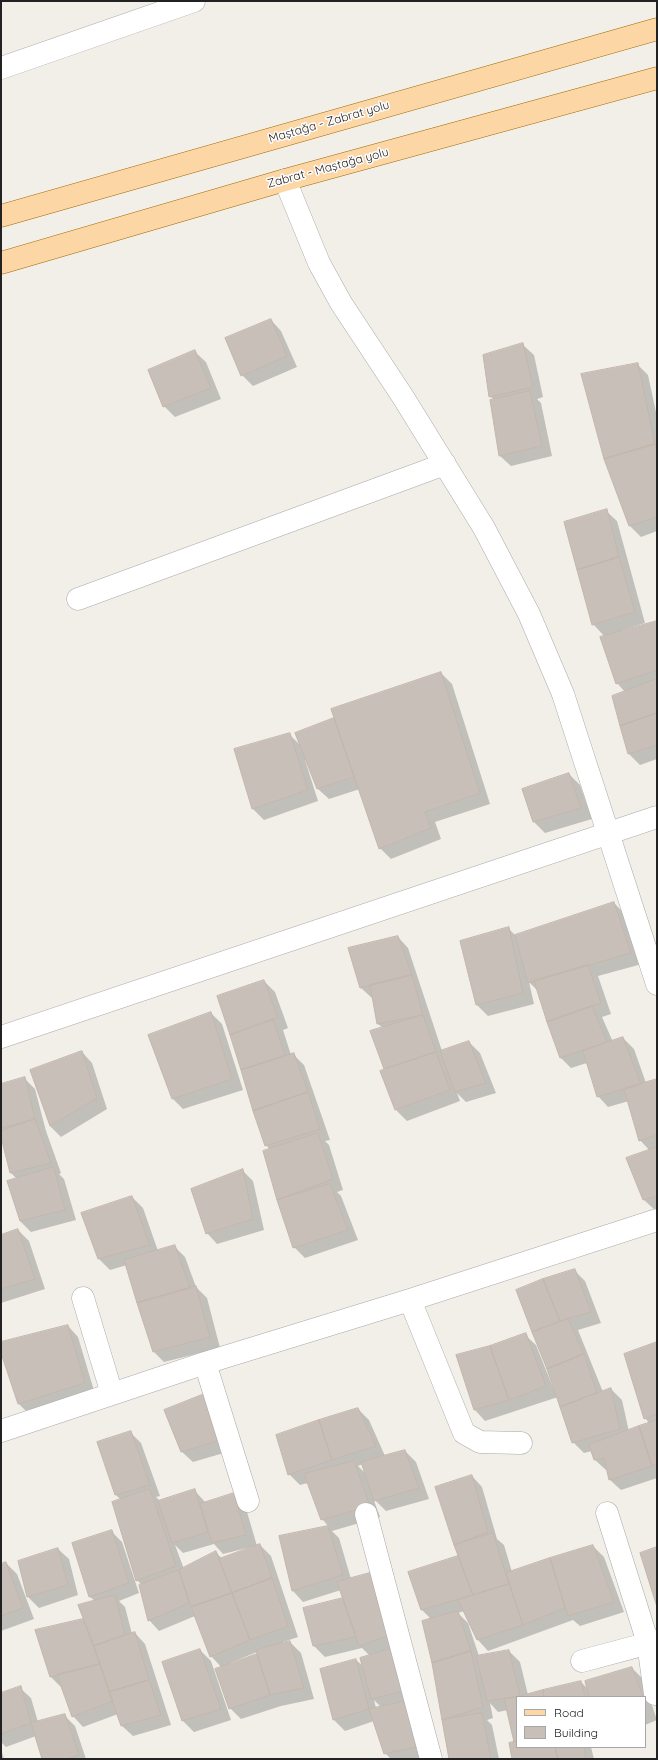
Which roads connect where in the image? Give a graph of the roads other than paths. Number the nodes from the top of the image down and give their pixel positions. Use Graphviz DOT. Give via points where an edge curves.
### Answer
graph roads {
  1 [pos="194,1"];
  2 [pos="657,29"];
  3 [pos="1,68"];
  4 [pos="657,78"];
  5 [pos="285,180"];
  6 [pos="1,216"];
  7 [pos="1,263"];
  8 [pos="445,464"];
  9 [pos="78,599"];
  10 [pos="657,817"];
  11 [pos="608,834"];
  12 [pos="657,984"];
  13 [pos="1,1037"];
  14 [pos="657,1220"];
  15 [pos="83,1298"];
  16 [pos="410,1300"];
  17 [pos="205,1363"];
  18 [pos="112,1394"];
  19 [pos="1,1431"];
  20 [pos="521,1443"];
  21 [pos="248,1500"];
  22 [pos="606,1513"];
  23 [pos="366,1514"];
  24 [pos="653,1642"];
  25 [pos="582,1661"];
  26 [pos="655,1694"];
  27 [pos="431,1759"];
  1 -- 3 [label="street"];
  2 -- 6 [label="main road, Maştağa - Zabrat yolu"];
  4 -- 5 [label="main road, Zabrat - Maştağa yolu"];
  5 -- 7 [label="main road, Zabrat - Maştağa yolu"];
  5 -- 8 [label="street" via="319,263 341,304"];
  8 -- 9 [label="street"];
  8 -- 11 [label="street" via="484,528 529,614 563,694"];
  10 -- 11 [label="street"];
  11 -- 12 [label="street"];
  11 -- 13 [label="street"];
  14 -- 16 [label="street"];
  15 -- 18 [label="street"];
  16 -- 17 [label="street"];
  16 -- 20 [label="street" via="464,1433 480,1442"];
  17 -- 18 [label="street"];
  17 -- 21 [label="street"];
  18 -- 19 [label="street"];
  22 -- 24 [label="street"];
  23 -- 27 [label="street"];
  24 -- 25 [label="street"];
  24 -- 26 [label="street"];
}
